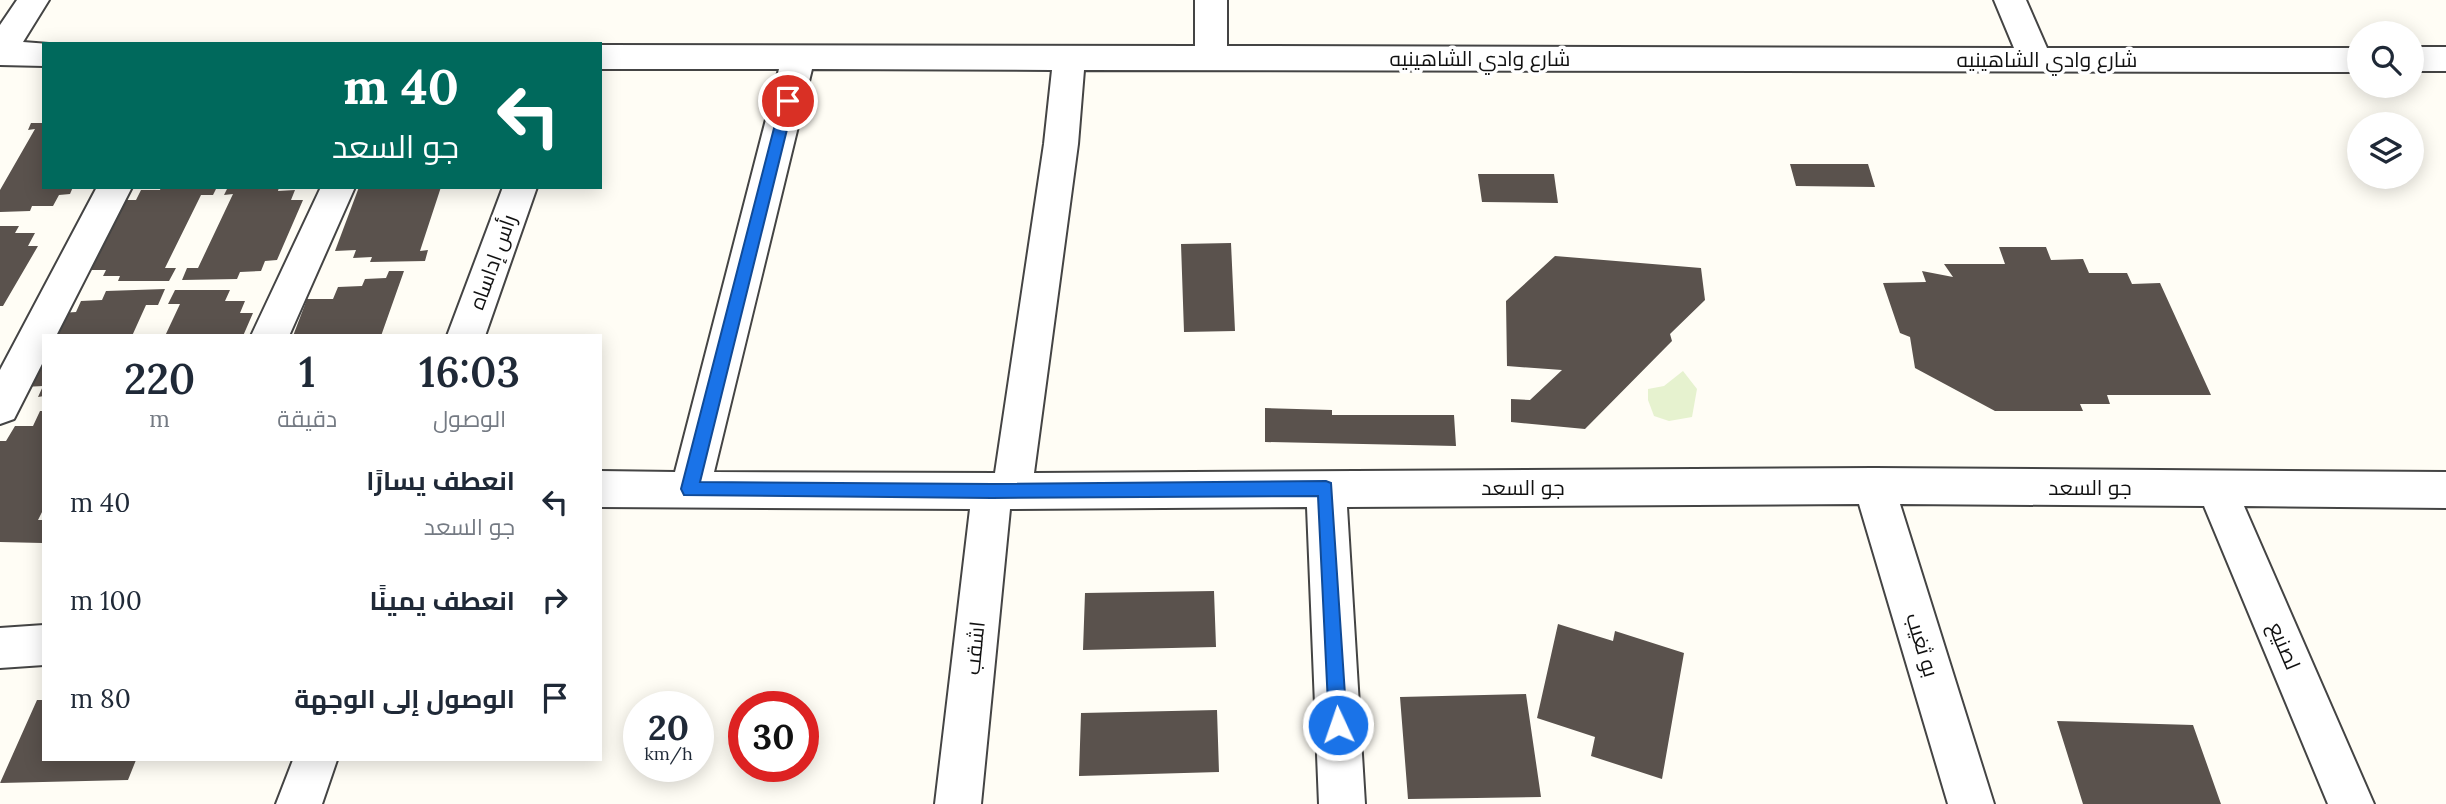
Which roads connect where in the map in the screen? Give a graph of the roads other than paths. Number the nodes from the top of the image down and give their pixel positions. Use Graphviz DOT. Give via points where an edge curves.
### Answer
graph roads {
  1 [pos="33,0"];
  2 [pos="1211,0"];
  3 [pos="2010,0"];
  4 [pos="0,52"];
  5 [pos="42,54"];
  6 [pos="602,57"];
  7 [pos="797,58"];
  8 [pos="1069,59"];
  9 [pos="1211,59"];
  10 [pos="2036,60"];
  11 [pos="2347,60"];
  12 [pos="2424,60"];
  13 [pos="2446,60"];
  14 [pos="113,189"];
  15 [pos="337,189"];
  16 [pos="519,189"];
  17 [pos="271,334"];
  18 [pos="467,334"];
  19 [pos="0,407"];
  20 [pos="1874,486"];
  21 [pos="1326,488"];
  22 [pos="2217,488"];
  23 [pos="602,489"];
  24 [pos="690,489"];
  25 [pos="2446,489"];
  26 [pos="1002,491"];
  27 [pos="42,645"];
  28 [pos="0,648"];
  29 [pos="315,761"];
  30 [pos="299,804"];
  31 [pos="958,804"];
  32 [pos="1342,804"];
  33 [pos="1970,804"];
  34 [pos="2351,804"];
  1 -- 4 [label="street"];
  2 -- 9 [label="street"];
  3 -- 10 [label="street"];
  4 -- 5 [label="street"];
  6 -- 7 [label="street, شارع وادي الشاهينيه"];
  7 -- 8 [label="street, شارع وادي الشاهينيه"];
  7 -- 24 [label="street"];
  8 -- 9 [label="street, شارع وادي الشاهينيه"];
  8 -- 26 [label="street, اشقب" via="1059,157"];
  9 -- 10 [label="street, شارع وادي الشاهينيه"];
  10 -- 11 [label="street, شارع وادي الشاهينيه"];
  12 -- 13 [label="street"];
  14 -- 19 [label="street"];
  15 -- 17 [label="street"];
  16 -- 18 [label="street, رأس إداساه"];
  20 -- 21 [label="street, جو السعد"];
  20 -- 22 [label="street, جو السعد"];
  20 -- 33 [label="street, بو ثغيب"];
  21 -- 26 [label="street, جو السعد"];
  21 -- 32 [label="street"];
  22 -- 25 [label="street, جو السعد"];
  22 -- 34 [label="street, لصنيع"];
  23 -- 24 [label="street, جو السعد"];
  24 -- 26 [label="street, جو السعد"];
  26 -- 31 [label="street, اشقب"];
  27 -- 28 [label="street"];
  29 -- 30 [label="street"];
}
